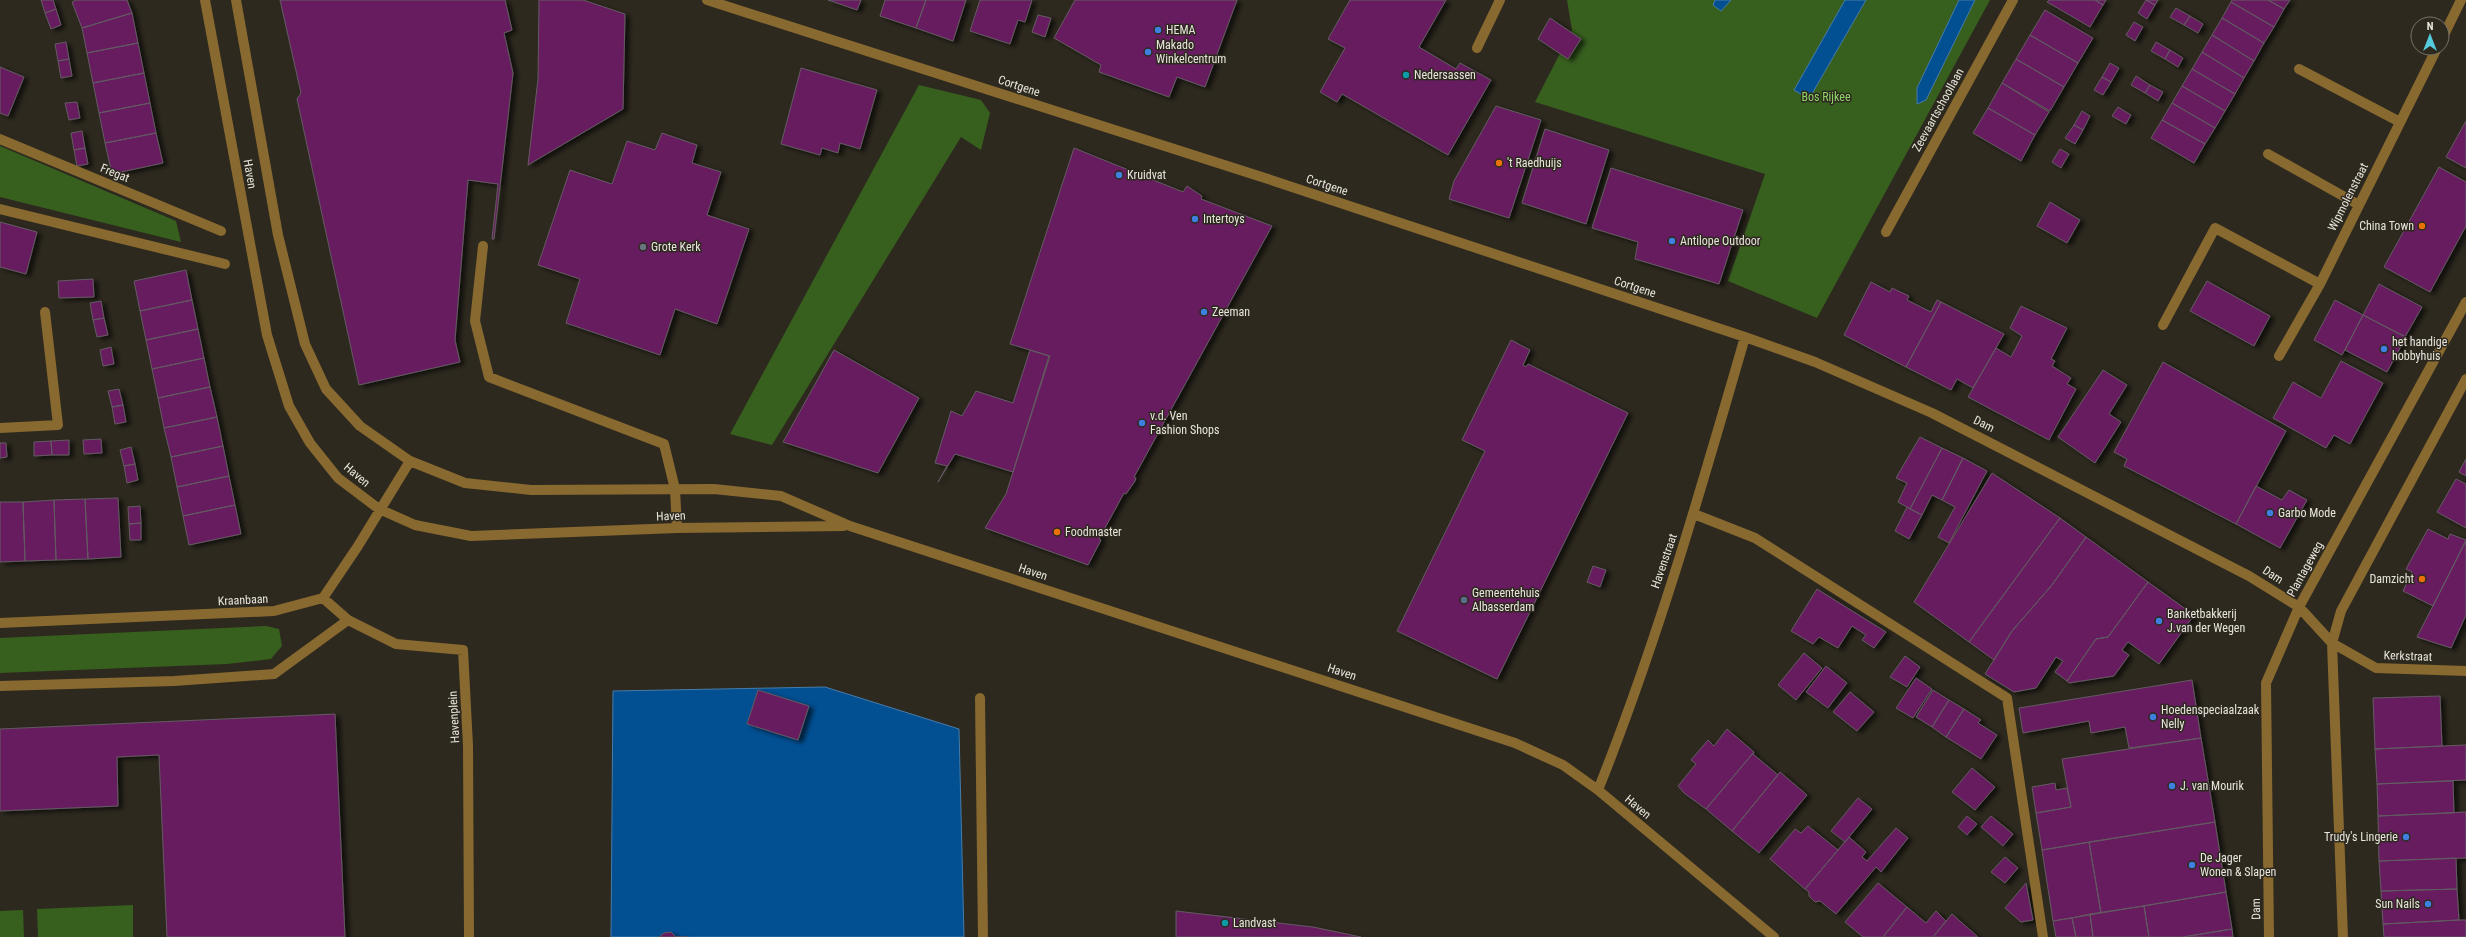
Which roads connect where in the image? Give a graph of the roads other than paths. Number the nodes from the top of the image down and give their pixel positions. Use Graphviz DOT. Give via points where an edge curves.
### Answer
graph roads {
  1 [pos="205,0"];
  2 [pos="236,0"];
  3 [pos="707,0"];
  4 [pos="1500,0"];
  5 [pos="2013,0"];
  6 [pos="2461,0"];
  7 [pos="2450,23"];
  8 [pos="1477,48"];
  9 [pos="2433,56"];
  10 [pos="2299,69"];
  11 [pos="2400,122"];
  12 [pos="0,139"];
  13 [pos="2268,154"];
  14 [pos="2359,205"];
  15 [pos="0,209"];
  16 [pos="221,231"];
  17 [pos="1886,232"];
  18 [pos="483,246"];
  19 [pos="225,264"];
  20 [pos="2320,284"];
  21 [pos="2466,302"];
  22 [pos="45,312"];
  23 [pos="2163,325"];
  24 [pos="1745,337"];
  25 [pos="2279,356"];
  26 [pos="2466,379"];
  27 [pos="1932,413"];
  28 [pos="0,428"];
  29 [pos="410,461"];
  30 [pos="675,489"];
  31 [pos="379,509"];
  32 [pos="1694,514"];
  33 [pos="850,526"];
  34 [pos="677,528"];
  35 [pos="323,598"];
  36 [pos="2299,607"];
  37 [pos="348,620"];
  38 [pos="0,623"];
  39 [pos="2332,643"];
  40 [pos="2466,671"];
  41 [pos="0,686"];
  42 [pos="980,698"];
  43 [pos="1598,790"];
  44 [pos="469,937"];
  45 [pos="983,937"];
  46 [pos="1774,937"];
  47 [pos="2043,937"];
  48 [pos="2269,937"];
  49 [pos="2343,937"];
  1 -- 31 [label="street, Haven" via="274,366 288,406 310,443 338,478"];
  2 -- 29 [label="street, Haven" via="278,235 305,344 326,388 360,426"];
  3 -- 24 [label="street, Cortgene" via="1272,181"];
  4 -- 8 [label="street"];
  5 -- 17 [label="street, Zeevaartschoollaan"];
  6 -- 7 [label="street"];
  9 -- 11 [label="street, Wipmolenstraat"];
  10 -- 11 [label="street"];
  11 -- 14 [label="street, Wipmolenstraat"];
  12 -- 16 [label="street, Fregat"];
  13 -- 14 [label="street"];
  14 -- 20 [label="street, Wipmolenstraat"];
  15 -- 19 [label="street"];
  18 -- 30 [label="street" via="475,321 489,377 664,444"];
  20 -- 23 [label="street" via="2215,228"];
  20 -- 25 [label="street, Wipmolenstraat"];
  21 -- 36 [label="street, Plantageweg"];
  22 -- 28 [label="street" via="58,425"];
  24 -- 27 [label="street, Cortgene" via="1815,362"];
  24 -- 32 [label="street, Havenstraat"];
  26 -- 39 [label="street" via="2341,611"];
  27 -- 36 [label="street, Dam" via="2249,576"];
  29 -- 30 [label="street, Haven" via="465,483 531,490"];
  29 -- 31 [label="street"];
  30 -- 33 [label="street, Haven" via="714,489 781,496"];
  30 -- 34 [label="street"];
  31 -- 34 [label="street, Haven" via="415,525 471,536"];
  31 -- 35 [label="street"];
  32 -- 43 [label="street, Havenstraat" via="1618,742"];
  32 -- 47 [label="street" via="1756,538 2007,698"];
  33 -- 34 [label="street, Haven"];
  33 -- 43 [label="street, Haven" via="1508,740 1563,765"];
  35 -- 37 [label="street, Havenplein"];
  35 -- 38 [label="street, Kraanbaan" via="274,611"];
  36 -- 39 [label="street, Plantageweg"];
  36 -- 48 [label="street, Dam" via="2266,683"];
  37 -- 41 [label="street" via="274,674 174,681"];
  37 -- 44 [label="street, Havenplein" via="396,644 463,650 468,746"];
  39 -- 40 [label="street, Kerkstraat" via="2376,668"];
  39 -- 49 [label="street"];
  42 -- 45 [label="street"];
  43 -- 46 [label="street, Haven"];
}
